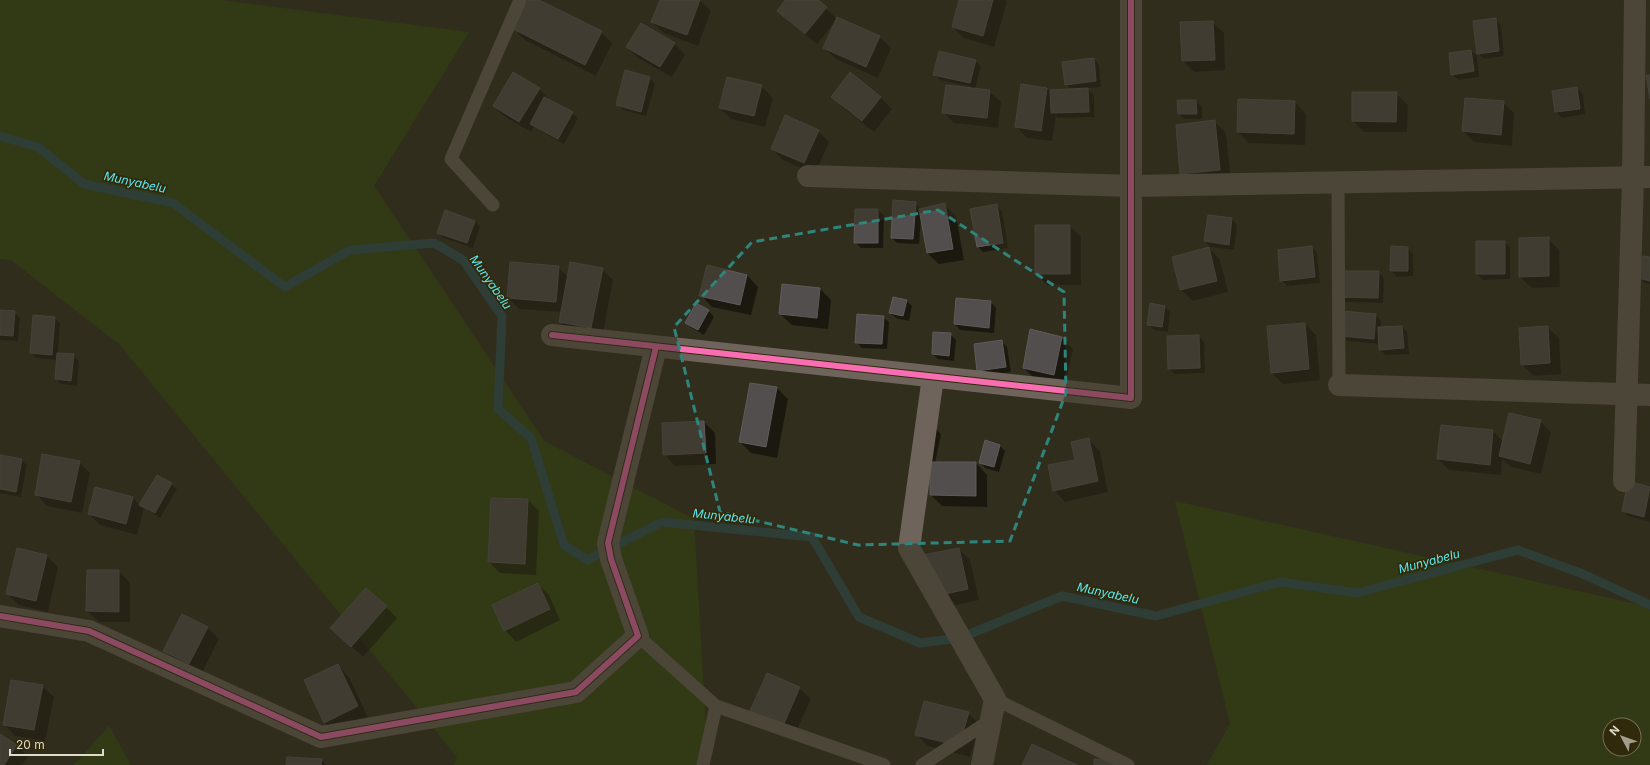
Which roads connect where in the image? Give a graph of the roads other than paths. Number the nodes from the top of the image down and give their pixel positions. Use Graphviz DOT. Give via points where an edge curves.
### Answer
graph roads {
  1 [pos="520,0"];
  2 [pos="1131,0"];
  3 [pos="1636,0"];
  4 [pos="808,176"];
  5 [pos="1642,178"];
  6 [pos="1338,183"];
  7 [pos="1132,186"];
  8 [pos="493,205"];
  9 [pos="552,335"];
  10 [pos="656,347"];
  11 [pos="933,377"];
  12 [pos="1339,385"];
  13 [pos="1627,395"];
  14 [pos="1650,395"];
  15 [pos="1624,481"];
  16 [pos="0,616"];
  17 [pos="638,636"];
  18 [pos="716,706"];
  19 [pos="993,709"];
  20 [pos="703,765"];
  21 [pos="884,765"];
  22 [pos="922,765"];
  23 [pos="982,765"];
  24 [pos="1128,765"];
  1 -- 8 [label="lane" via="451,158"];
  2 -- 7 [label="street"];
  3 -- 5 [label="street"];
  4 -- 7 [label="street"];
  5 -- 6 [label="street"];
  5 -- 13 [label="street"];
  6 -- 7 [label="street"];
  6 -- 12 [label="lane"];
  7 -- 11 [label="street" via="1132,398"];
  9 -- 10 [label="street"];
  10 -- 11 [label="street"];
  10 -- 17 [label="street" via="610,551"];
  11 -- 19 [label="street" via="909,548"];
  12 -- 13 [label="street"];
  13 -- 14 [label="street"];
  13 -- 15 [label="street"];
  16 -- 17 [label="street" via="89,631 321,737 576,692"];
  17 -- 18 [label="lane"];
  18 -- 20 [label="lane"];
  18 -- 21 [label="lane"];
  19 -- 22 [label="lane"];
  19 -- 23 [label="street"];
  19 -- 24 [label="lane"];
}
